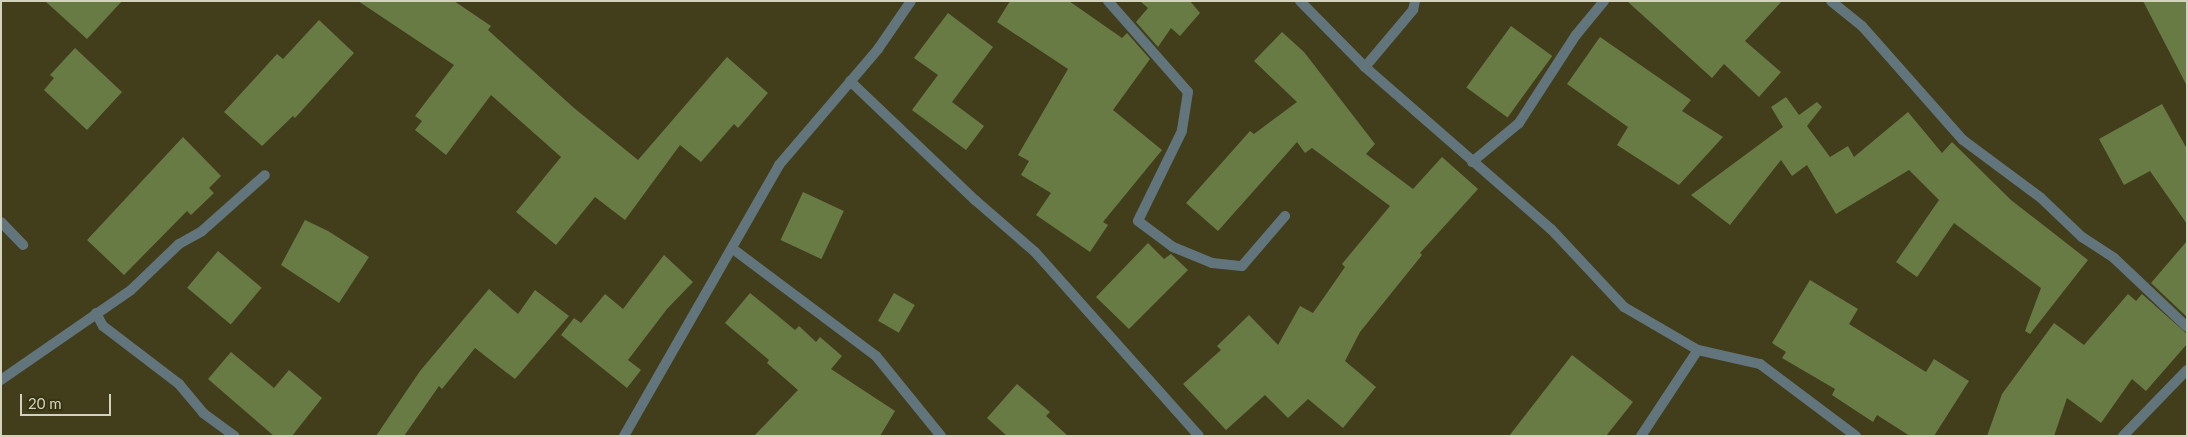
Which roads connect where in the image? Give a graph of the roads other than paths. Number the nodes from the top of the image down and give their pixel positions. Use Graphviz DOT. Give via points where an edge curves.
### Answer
graph roads {
  1 [pos="912,1"];
  2 [pos="1108,1"];
  3 [pos="1300,1"];
  4 [pos="1416,1"];
  5 [pos="1604,1"];
  6 [pos="1831,1"];
  7 [pos="1365,67"];
  8 [pos="850,81"];
  9 [pos="1472,162"];
  10 [pos="266,176"];
  11 [pos="1285,216"];
  12 [pos="1,222"];
  13 [pos="23,245"];
  14 [pos="733,249"];
  15 [pos="96,313"];
  16 [pos="2187,327"];
  17 [pos="1698,350"];
  18 [pos="2187,370"];
  19 [pos="1,380"];
  20 [pos="235,436"];
  21 [pos="624,436"];
  22 [pos="941,436"];
  23 [pos="1199,436"];
  24 [pos="1641,436"];
  25 [pos="1856,436"];
  26 [pos="2123,436"];
  1 -- 8 [label="street" via="900,22"];
  2 -- 11 [label="street" via="1188,92 1182,131 1138,221 1173,247 1212,264 1242,266"];
  3 -- 7 [label="street"];
  4 -- 7 [label="street" via="1413,10"];
  5 -- 9 [label="street" via="1576,35 1519,123"];
  6 -- 16 [label="street" via="1862,26 1963,140 2041,198 2082,237 2114,258"];
  7 -- 9 [label="street"];
  8 -- 14 [label="street" via="779,165"];
  8 -- 23 [label="street" via="975,200 1035,252"];
  9 -- 17 [label="street" via="1551,229 1624,307"];
  10 -- 15 [label="street" via="202,231 178,244 131,290"];
  12 -- 13 [label="street"];
  14 -- 21 [label="street" via="690,316"];
  14 -- 22 [label="street" via="876,356"];
  15 -- 19 [label="street"];
  15 -- 20 [label="street" via="104,326 179,384 203,413"];
  17 -- 24 [label="street"];
  17 -- 25 [label="street" via="1760,364"];
  18 -- 26 [label="street"];
}
